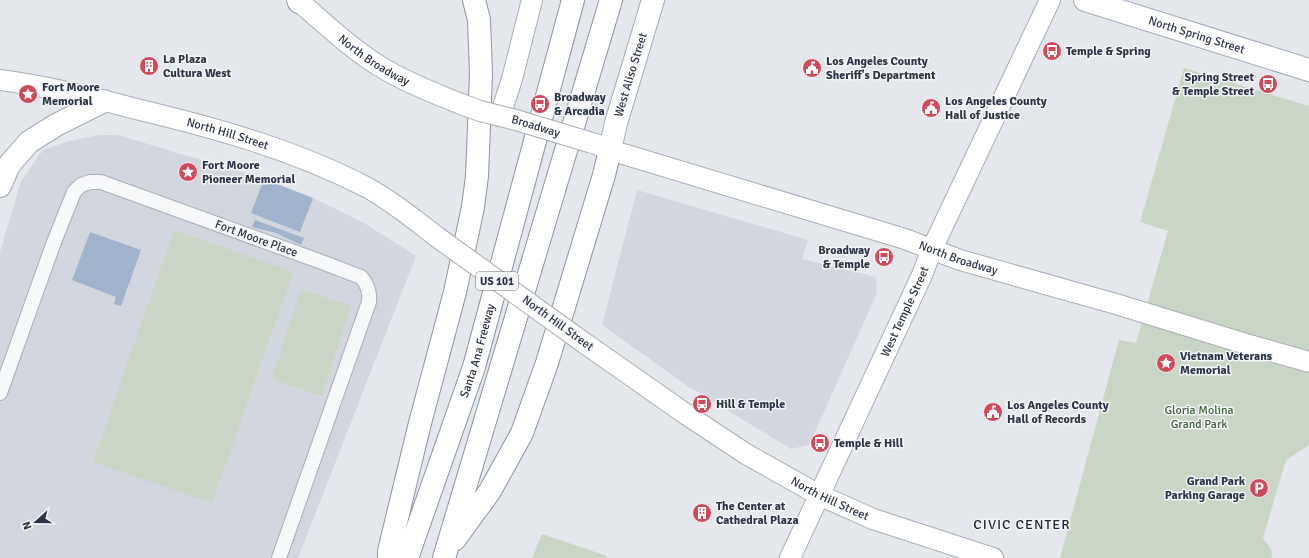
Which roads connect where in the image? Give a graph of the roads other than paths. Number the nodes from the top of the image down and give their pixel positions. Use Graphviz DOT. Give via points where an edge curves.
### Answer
graph roads {
  1 [pos="474,0"];
  2 [pos="532,0"];
  3 [pos="573,0"];
  4 [pos="611,0"];
  5 [pos="653,0"];
  6 [pos="1050,0"];
  7 [pos="1085,0"];
  8 [pos="299,1"];
  9 [pos="1309,70"];
  10 [pos="4,80"];
  11 [pos="104,100"];
  12 [pos="462,104"];
  13 [pos="500,116"];
  14 [pos="601,146"];
  15 [pos="0,186"];
  16 [pos="932,249"];
  17 [pos="1309,362"];
  18 [pos="0,393"];
  19 [pos="819,495"];
  20 [pos="445,555"];
  21 [pos="279,558"];
  22 [pos="389,558"];
  23 [pos="407,558"];
  24 [pos="790,558"];
  25 [pos="994,558"];
  1 -- 22 [label="main road" via="479,20 481,74 477,176 473,207 455,292 418,431"];
  2 -- 13 [label="main road"];
  3 -- 23 [label="main road, Santa Ana Freeway / US 101" via="474,368"];
  4 -- 20 [label="main road, US 101"];
  5 -- 14 [label="main road, West Aliso Street" via="616,123"];
  6 -- 16 [label="main road, West Temple Street"];
  7 -- 9 [label="main road, North Spring Street"];
  8 -- 12 [label="main road, North Broadway" via="355,49 386,70"];
  10 -- 11 [label="main road, North Hill Street"];
  11 -- 15 [label="main road" via="30,142 9,165"];
  11 -- 19 [label="main road, North Hill Street, bridge" via="188,121 274,148 312,162 370,189 687,414 746,454"];
  12 -- 13 [label="main road, Broadway, bridge"];
  13 -- 14 [label="main road, Broadway, bridge"];
  14 -- 16 [label="main road, North Broadway" via="905,238"];
  14 -- 20 [label="main road, West Aliso Street" via="604,175 547,364 522,433 490,491"];
  16 -- 17 [label="main road, North Broadway" via="960,260"];
  16 -- 19 [label="main road, West Temple Street"];
  18 -- 21 [label="street, Fort Moore Place" via="74,192 81,185 90,182 101,182 361,277 370,293 369,302"];
  19 -- 24 [label="main road, West Temple Street"];
  19 -- 25 [label="main road, North Hill Street" via="873,519"];
}
